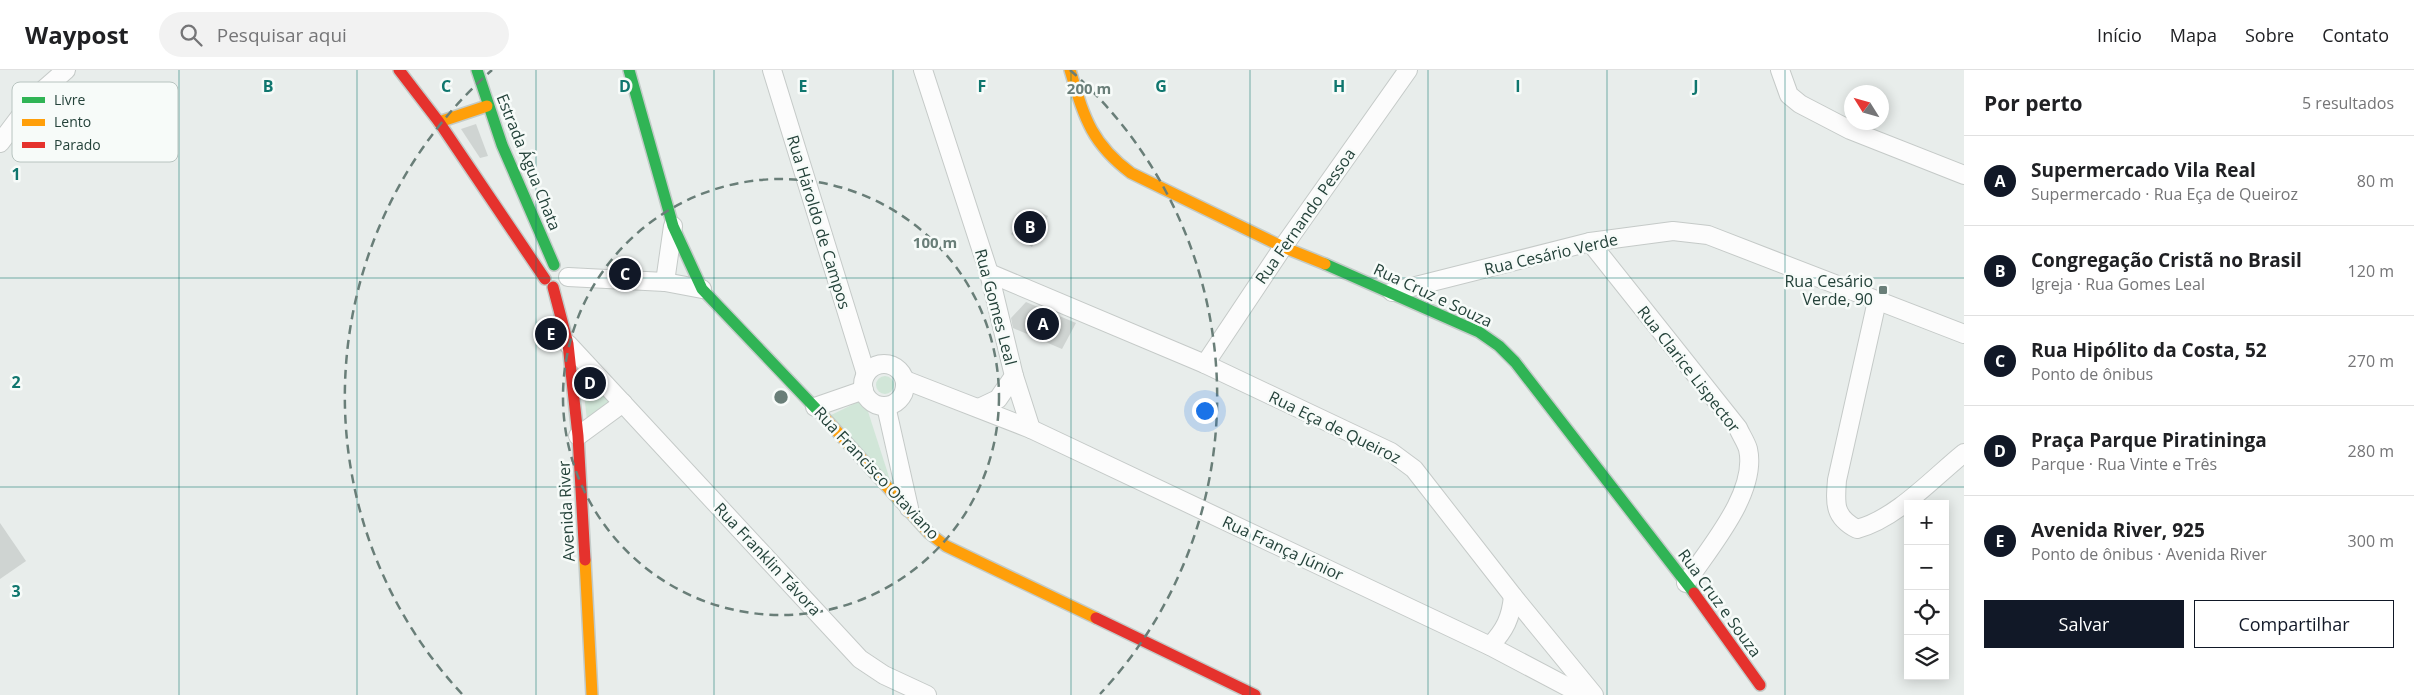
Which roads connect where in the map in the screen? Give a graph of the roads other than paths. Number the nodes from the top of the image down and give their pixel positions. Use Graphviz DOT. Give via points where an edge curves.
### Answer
graph roads {
  1 [pos="66,70"];
  2 [pos="399,70"];
  3 [pos="477,70"];
  4 [pos="629,70"];
  5 [pos="772,70"];
  6 [pos="924,70"];
  7 [pos="1070,70"];
  8 [pos="1408,70"];
  9 [pos="1780,70"];
  10 [pos="52,82"];
  11 [pos="487,106"];
  12 [pos="439,122"];
  13 [pos="12,127"];
  14 [pos="0,143"];
  15 [pos="1964,175"];
  16 [pos="673,226"];
  17 [pos="1590,242"];
  18 [pos="1283,247"];
  19 [pos="554,265"];
  20 [pos="989,273"];
  21 [pos="566,280"];
  22 [pos="665,282"];
  23 [pos="549,283"];
  24 [pos="702,289"];
  25 [pos="1392,292"];
  26 [pos="1877,301"];
  27 [pos="564,326"];
  28 [pos="1964,334"];
  29 [pos="568,344"];
  30 [pos="1205,364"];
  31 [pos="1014,376"];
  32 [pos="905,380"];
  33 [pos="865,382"];
  34 [pos="624,403"];
  35 [pos="886,406"];
  36 [pos="815,407"];
  37 [pos="980,408"];
  38 [pos="1031,429"];
  39 [pos="578,436"];
  40 [pos="1964,452"];
  41 [pos="909,508"];
  42 [pos="1686,583"];
  43 [pos="1513,596"];
  44 [pos="1490,646"];
  45 [pos="1760,685"];
  46 [pos="592,695"];
  47 [pos="927,695"];
  48 [pos="1255,695"];
  49 [pos="1583,695"];
  50 [pos="1594,695"];
  1 -- 10 [label="street"];
  2 -- 12 [label="street, Avenida River"];
  3 -- 11 [label="street, Estrada Água Chata"];
  4 -- 16 [label="street, Rua Francisco Otaviano"];
  5 -- 33 [label="street, Rua Haroldo de Campos"];
  6 -- 20 [label="street, Rua Gomes Leal"];
  7 -- 18 [label="street, Rua Cruz e Souza" via="1088,125 1112,160 1131,173"];
  8 -- 18 [label="street, Rua Fernando Pessoa"];
  9 -- 15 [label="street" via="1789,94 1800,104 1850,130"];
  11 -- 12 [label="street"];
  11 -- 19 [label="street, Estrada Água Chata" via="519,190"];
  12 -- 23 [label="street, Avenida River"];
  13 -- 14 [label="street"];
  16 -- 22 [label="street, Rua Francisco Otaviano"];
  16 -- 24 [label="street, Rua Francisco Otaviano"];
  17 -- 25 [label="street, Rua Cesário Verde"];
  17 -- 26 [label="street, Rua Cesário Verde" via="1673,231 1708,235"];
  17 -- 42 [label="street, Rua Clarice Lispector" via="1738,428 1748,449 1748,471 1743,492 1730,518"];
  18 -- 25 [label="street, Rua Cruz e Souza"];
  18 -- 30 [label="street, Rua Fernando Pessoa"];
  19 -- 21 [label="street" via="564,268"];
  19 -- 23 [label="street" via="548,268"];
  20 -- 30 [label="street, Rua Eça de Queiroz"];
  20 -- 31 [label="street, Rua Gomes Leal"];
  21 -- 22 [label="street"];
  21 -- 23 [label="street" via="559,287"];
  21 -- 27 [label="street, Avenida River"];
  22 -- 24 [label="street"];
  23 -- 27 [label="street, Avenida River"];
  24 -- 36 [label="street, Rua Francisco Otaviano"];
  25 -- 42 [label="street, Rua Cruz e Souza" via="1479,332 1499,346 1515,362"];
  26 -- 28 [label="street, Rua Cesário Verde"];
  26 -- 40 [label="street" via="1837,480 1840,517 1857,529 1872,525"];
  27 -- 29 [label="street, Avenida River"];
  29 -- 34 [label="street, Rua Franklin Távora"];
  29 -- 39 [label="street, Avenida River"];
  30 -- 43 [label="street, Rua Eça de Queiroz" via="1391,452 1414,469"];
  31 -- 37 [label="street" via="998,399"];
  31 -- 38 [label="street, Rua Gomes Leal"];
  32 -- 33 [label="street" via="898,368 891,364 877,365"];
  32 -- 35 [label="street" via="903,395"];
  32 -- 37 [label="street, Rua França Júnior"];
  33 -- 35 [label="street" via="874,403"];
  33 -- 36 [label="street"];
  34 -- 39 [label="street"];
  34 -- 47 [label="street, Rua Franklin Távora" via="860,659 884,675"];
  35 -- 41 [label="street"];
  36 -- 41 [label="street, Rua Francisco Otaviano"];
  37 -- 38 [label="street, Rua França Júnior"];
  38 -- 44 [label="street, Rua França Júnior"];
  39 -- 46 [label="street, Avenida River"];
  41 -- 48 [label="street, Rua Francisco Otaviano" via="929,533 946,546"];
  42 -- 45 [label="street, Rua Cruz e Souza"];
  43 -- 44 [label="street" via="1507,625"];
  43 -- 50 [label="street, Rua Eça de Queiroz"];
  44 -- 49 [label="street, Rua França Júnior"];
}
